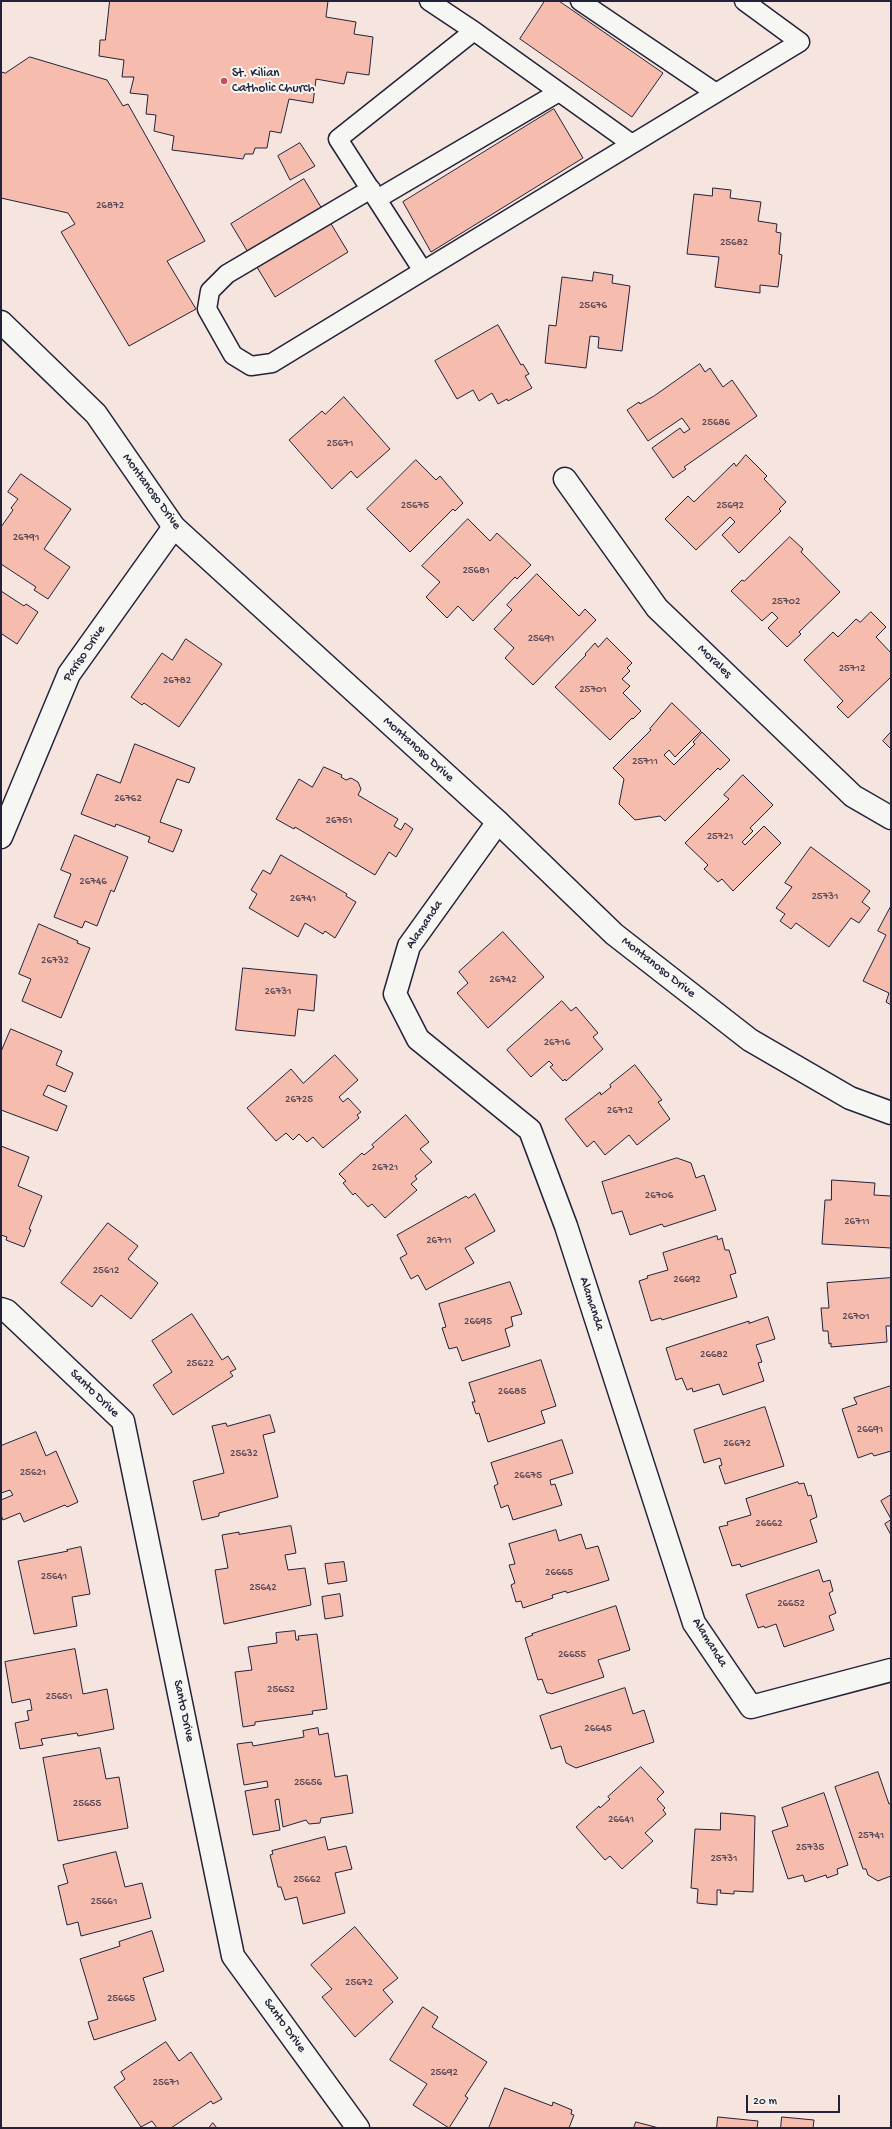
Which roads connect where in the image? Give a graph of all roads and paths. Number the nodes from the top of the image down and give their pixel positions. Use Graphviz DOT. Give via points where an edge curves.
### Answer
graph roads {
  1 [pos="429,1"];
  2 [pos="580,1"];
  3 [pos="744,1"];
  4 [pos="474,31"];
  5 [pos="559,92"];
  6 [pos="716,93"];
  7 [pos="632,144"];
  8 [pos="374,194"];
  9 [pos="423,271"];
  10 [pos="1,322"];
  11 [pos="565,479"];
  12 [pos="174,527"];
  13 [pos="891,818"];
  14 [pos="498,822"];
  15 [pos="1,837"];
  16 [pos="891,1113"];
  17 [pos="1,1309"];
  18 [pos="891,1670"];
  19 [pos="358,2128"];
  1 -- 4 [label="lane"];
  2 -- 6 [label="lane"];
  3 -- 6 [label="lane" via="800,42"];
  4 -- 5 [label="lane"];
  4 -- 8 [label="lane" via="338,139"];
  5 -- 7 [label="lane"];
  5 -- 8 [label="lane"];
  6 -- 7 [label="lane"];
  7 -- 9 [label="lane"];
  8 -- 9 [label="lane"];
  8 -- 9 [label="lane" via="227,274 210,291 208,309 233,355 251,366 272,363"];
  10 -- 12 [label="street, Montanoso Drive" via="96,414"];
  11 -- 13 [label="street, Morales" via="657,608 854,796"];
  12 -- 14 [label="street, Montanoso Drive"];
  12 -- 15 [label="street, Pariso Drive" via="69,674"];
  14 -- 16 [label="street, Montanoso Drive" via="614,934 750,1040 850,1098"];
  14 -- 18 [label="street, Alamanda" via="409,946 394,994 418,1039 530,1130 566,1226 694,1623 751,1707"];
  17 -- 19 [label="street, Santo Drive" via="123,1422 233,1956"];
}
